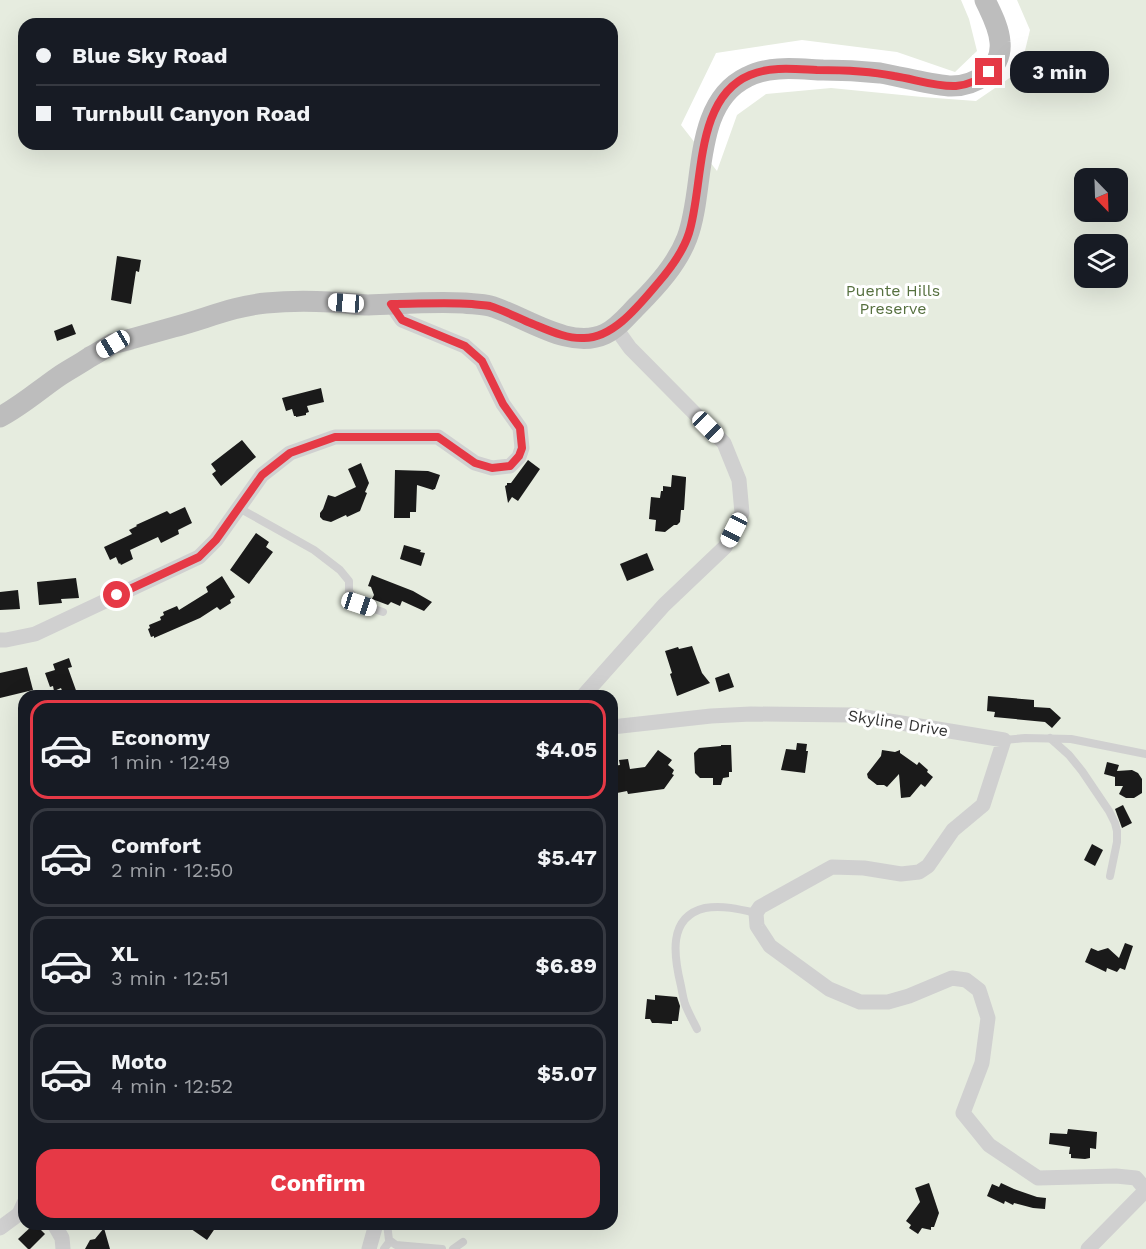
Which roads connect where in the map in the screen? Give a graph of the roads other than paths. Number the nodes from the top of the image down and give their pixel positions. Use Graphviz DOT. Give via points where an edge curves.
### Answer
graph roads {
  1 [pos="985,0"];
  2 [pos="391,304"];
  3 [pos="615,327"];
  4 [pos="0,417"];
  5 [pos="239,508"];
  6 [pos="383,612"];
  7 [pos="0,640"];
  8 [pos="588,690"];
  9 [pos="618,726"];
  10 [pos="1050,738"];
  11 [pos="1004,740"];
  12 [pos="1146,754"];
  13 [pos="1110,876"];
  14 [pos="756,913"];
  15 [pos="697,1029"];
  16 [pos="1146,1190"];
  17 [pos="18,1215"];
  18 [pos="0,1228"];
  19 [pos="57,1230"];
  20 [pos="374,1230"];
  21 [pos="387,1230"];
  22 [pos="390,1241"];
  23 [pos="463,1242"];
  24 [pos="63,1249"];
  25 [pos="369,1249"];
  26 [pos="384,1249"];
  27 [pos="442,1249"];
  28 [pos="453,1249"];
  29 [pos="1088,1249"];
  1 -- 3 [label="street" via="1001,48 995,65 975,81 948,86 879,73 781,69 750,75 735,84 716,108 709,127 686,242 660,280"];
  2 -- 3 [label="street" via="489,306 570,337 604,334"];
  2 -- 4 [label="street" via="279,303 236,308 113,344"];
  2 -- 5 [label="street" via="402,320 465,346 482,361 520,428 519,456 510,466 492,468 475,463 438,437 335,437 290,453 262,475"];
  3 -- 8 [label="street" via="630,348 724,443 739,480 742,513 725,547 664,605"];
  5 -- 6 [label="lane" via="314,550 340,570 359,604"];
  5 -- 7 [label="street" via="199,557 35,634"];
  9 -- 11 [label="street, Skyline Drive" via="751,714 853,715"];
  10 -- 11 [label="lane, Skyline Drive"];
  10 -- 12 [label="lane, Skyline Drive"];
  10 -- 13 [label="lane" via="1082,771 1115,823 1117,842"];
  11 -- 14 [label="street" via="983,805 953,830 928,867 901,874 832,867 760,907"];
  14 -- 15 [label="lane" via="704,908 690,914 680,925 675,937 676,967 684,1003"];
  14 -- 16 [label="street" via="757,926 770,946 829,988 860,1002 888,1002 952,978 966,980 979,990 988,1018 982,1063 963,1113 989,1145 1038,1178 1136,1178"];
  16 -- 29 [label="street"];
  17 -- 18 [label="street"];
  19 -- 24 [label="street"];
  20 -- 25 [label="street"];
  21 -- 22 [label="lane"];
  22 -- 26 [label="lane"];
  22 -- 27 [label="lane" via="396,1245"];
  23 -- 28 [label="lane"];
}
